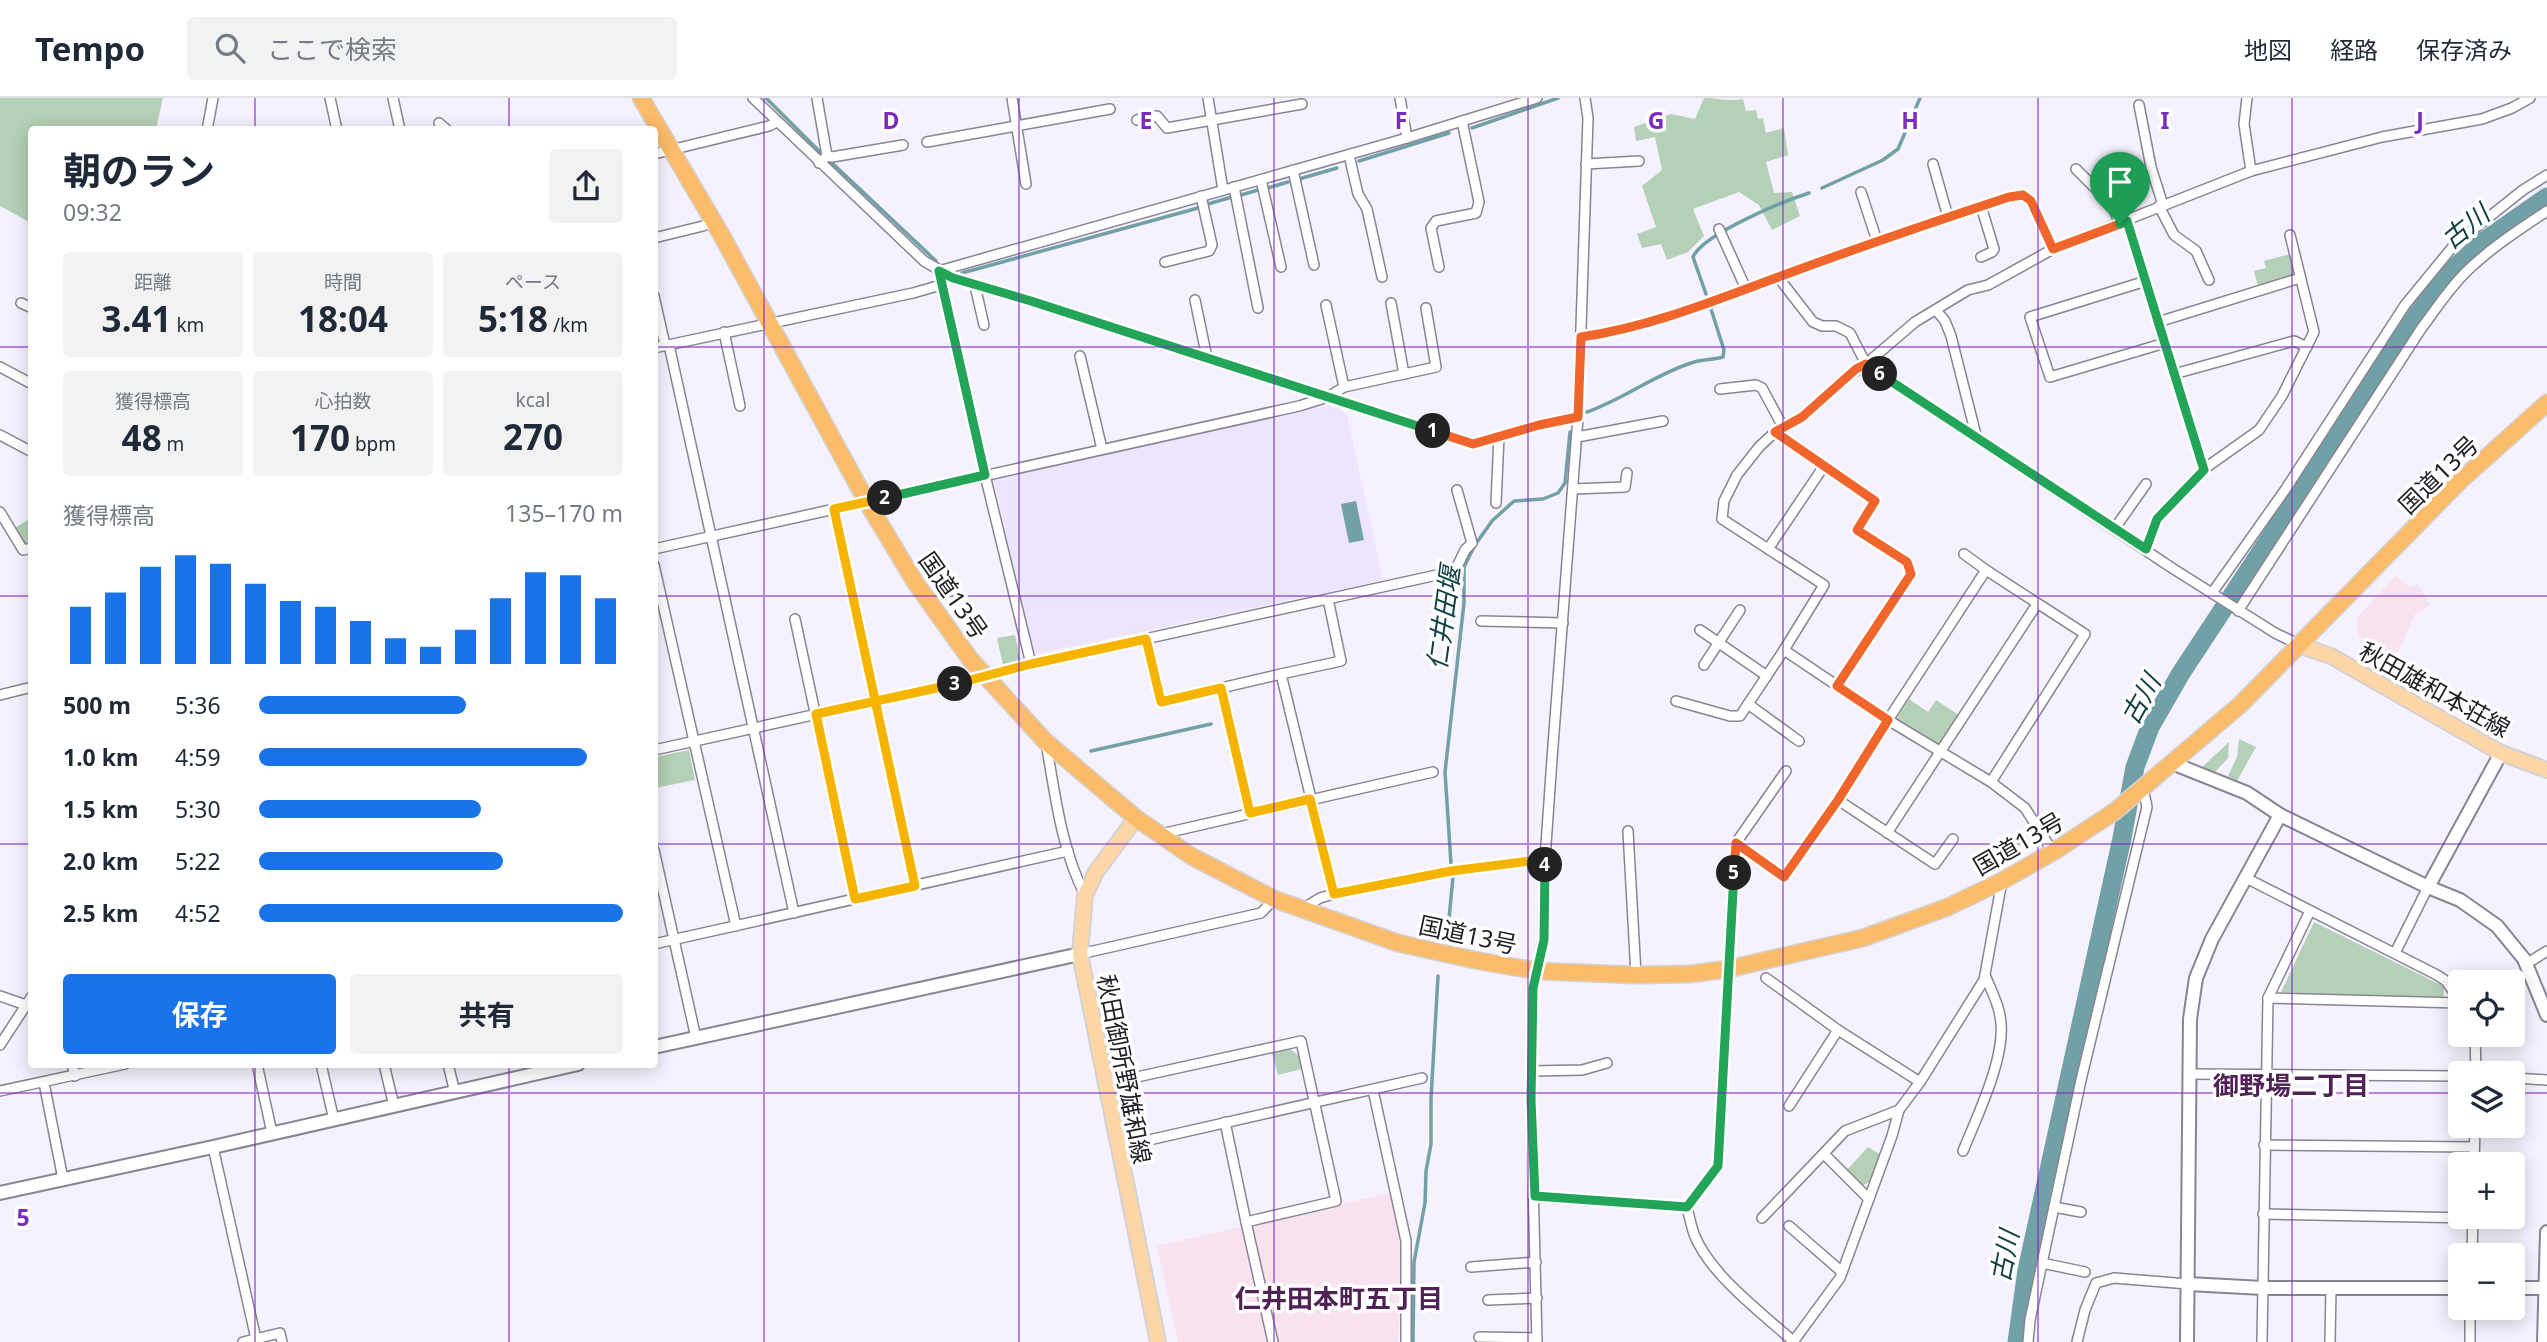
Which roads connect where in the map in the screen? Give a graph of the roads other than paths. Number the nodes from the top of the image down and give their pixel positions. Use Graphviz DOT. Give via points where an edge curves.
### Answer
graph roads {
  1 [pos="213,98"];
  2 [pos="330,98"];
  3 [pos="393,98"];
  4 [pos="641,98"];
  5 [pos="753,98"];
  6 [pos="817,98"];
  7 [pos="1012,98"];
  8 [pos="1208,98"];
  9 [pos="1401,98"];
  10 [pos="1537,98"];
  11 [pos="1585,98"];
  12 [pos="2247,98"];
  13 [pos="2530,98"];
  14 [pos="1302,104"];
  15 [pos="2139,105"];
  16 [pos="1110,108"];
  17 [pos="1138,120"];
  18 [pos="1211,120"];
  19 [pos="1462,121"];
  20 [pos="777,122"];
  21 [pos="439,123"];
  22 [pos="208,126"];
  23 [pos="336,126"];
  24 [pos="399,126"];
  25 [pos="442,126"];
  26 [pos="658,126"];
  27 [pos="658,127"];
  28 [pos="1017,127"];
  29 [pos="1407,138"];
  30 [pos="928,142"];
  31 [pos="904,145"];
  32 [pos="672,150"];
  33 [pos="658,153"];
  34 [pos="1349,155"];
  35 [pos="827,156"];
  36 [pos="1639,161"];
  37 [pos="819,163"];
  38 [pos="1586,164"];
  39 [pos="1933,164"];
  40 [pos="2076,169"];
  41 [pos="1293,170"];
  42 [pos="2251,171"];
  43 [pos="2547,175"];
  44 [pos="1261,180"];
  45 [pos="1026,184"];
  46 [pos="1234,187"];
  47 [pos="1223,190"];
  48 [pos="1861,192"];
  49 [pos="1201,197"];
  50 [pos="2161,205"];
  51 [pos="1981,206"];
  52 [pos="2547,211"];
  53 [pos="1948,217"];
  54 [pos="713,221"];
  55 [pos="2124,223"];
  56 [pos="1721,233"];
  57 [pos="2290,235"];
  58 [pos="658,237"];
  59 [pos="1877,241"];
  60 [pos="2053,249"];
  61 [pos="1981,257"];
  62 [pos="1165,262"];
  63 [pos="1314,265"];
  64 [pos="1281,267"];
  65 [pos="1439,267"];
  66 [pos="939,271"];
  67 [pos="1382,277"];
  68 [pos="1778,277"];
  69 [pos="2300,278"];
  70 [pos="2209,280"];
  71 [pos="2146,281"];
  72 [pos="941,285"];
  73 [pos="975,286"];
  74 [pos="1746,289"];
  75 [pos="1195,300"];
  76 [pos="21,303"];
  77 [pos="1391,303"];
  78 [pos="28,306"];
  79 [pos="1325,306"];
  80 [pos="1258,308"];
  81 [pos="1426,308"];
  82 [pos="1936,310"];
  83 [pos="658,311"];
  84 [pos="2158,322"];
  85 [pos="769,323"];
  86 [pos="985,325"];
  87 [pos="724,332"];
  88 [pos="1581,337"];
  89 [pos="2165,343"];
  90 [pos="667,345"];
  91 [pos="658,347"];
  92 [pos="2306,348"];
  93 [pos="1080,356"];
  94 [pos="1208,358"];
  95 [pos="1866,364"];
  96 [pos="0,367"];
  97 [pos="1404,374"];
  98 [pos="2174,374"];
  99 [pos="28,382"];
  100 [pos="1344,387"];
  101 [pos="1720,389"];
  102 [pos="1328,397"];
  103 [pos="2547,403"];
  104 [pos="740,406"];
  105 [pos="1578,417"];
  106 [pos="1663,421"];
  107 [pos="1779,430"];
  108 [pos="0,435"];
  109 [pos="1499,436"];
  110 [pos="1577,438"];
  111 [pos="1978,439"];
  112 [pos="1102,449"];
  113 [pos="28,450"];
  114 [pos="1824,466"];
  115 [pos="2204,470"];
  116 [pos="1627,473"];
  117 [pos="985,475"];
  118 [pos="2146,484"];
  119 [pos="1573,489"];
  120 [pos="1457,490"];
  121 [pos="867,502"];
  122 [pos="1496,503"];
  123 [pos="834,509"];
  124 [pos="0,512"];
  125 [pos="2115,528"];
  126 [pos="711,536"];
  127 [pos="658,548"];
  128 [pos="28,549"];
  129 [pos="1768,549"];
  130 [pos="2146,549"];
  131 [pos="1964,554"];
  132 [pos="1986,570"];
  133 [pos="658,583"];
  134 [pos="2214,594"];
  135 [pos="1328,600"];
  136 [pos="2037,604"];
  137 [pos="2236,609"];
  138 [pos="1740,610"];
  139 [pos="795,619"];
  140 [pos="1481,621"];
  141 [pos="1563,624"];
  142 [pos="1700,630"];
  143 [pos="1146,639"];
  144 [pos="1719,643"];
  145 [pos="2301,646"];
  146 [pos="1784,650"];
  147 [pos="1031,664"];
  148 [pos="1703,665"];
  149 [pos="1281,674"];
  150 [pos="1767,676"];
  151 [pos="985,677"];
  152 [pos="1837,686"];
  153 [pos="28,688"];
  154 [pos="1221,688"];
  155 [pos="0,695"];
  156 [pos="1676,701"];
  157 [pos="873,702"];
  158 [pos="1748,704"];
  159 [pos="816,714"];
  160 [pos="1888,720"];
  161 [pos="753,728"];
  162 [pos="694,741"];
  163 [pos="1045,741"];
  164 [pos="1799,741"];
  165 [pos="658,749"];
  166 [pos="1940,752"];
  167 [pos="2501,753"];
  168 [pos="2172,763"];
  169 [pos="2547,770"];
  170 [pos="1786,771"];
  171 [pos="1433,772"];
  172 [pos="1991,782"];
  173 [pos="2142,789"];
  174 [pos="1310,799"];
  175 [pos="1838,800"];
  176 [pos="1250,813"];
  177 [pos="2280,815"];
  178 [pos="1136,818"];
  179 [pos="1628,831"];
  180 [pos="1160,834"];
  181 [pos="1887,834"];
  182 [pos="1953,839"];
  183 [pos="1736,843"];
  184 [pos="1068,851"];
  185 [pos="2053,852"];
  186 [pos="1545,859"];
  187 [pos="658,868"];
  188 [pos="2246,878"];
  189 [pos="2002,881"];
  190 [pos="915,886"];
  191 [pos="2428,887"];
  192 [pos="1334,894"];
  193 [pos="1085,895"];
  194 [pos="855,899"];
  195 [pos="1274,899"];
  196 [pos="1301,909"];
  197 [pos="2310,911"];
  198 [pos="794,913"];
  199 [pos="736,926"];
  200 [pos="674,939"];
  201 [pos="658,943"];
  202 [pos="2547,951"];
  203 [pos="2395,953"];
  204 [pos="1080,954"];
  205 [pos="2526,964"];
  206 [pos="1728,969"];
  207 [pos="1536,971"];
  208 [pos="1636,975"];
  209 [pos="1985,975"];
  210 [pos="1766,978"];
  211 [pos="2448,984"];
  212 [pos="0,996"];
  213 [pos="2268,998"];
  214 [pos="28,1001"];
  215 [pos="2448,1002"];
  216 [pos="28,1003"];
  217 [pos="2547,1014"];
  218 [pos="1838,1030"];
  219 [pos="696,1038"];
  220 [pos="0,1045"];
  221 [pos="658,1046"];
  222 [pos="1607,1063"];
  223 [pos="73,1068"];
  224 [pos="108,1068"];
  225 [pos="258,1068"];
  226 [pos="322,1068"];
  227 [pos="385,1068"];
  228 [pos="449,1068"];
  229 [pos="561,1068"];
  230 [pos="1532,1071"];
  231 [pos="2189,1074"];
  232 [pos="75,1076"];
  233 [pos="2265,1076"];
  234 [pos="2448,1076"];
  235 [pos="1422,1079"];
  236 [pos="2525,1079"];
  237 [pos="2547,1080"];
  238 [pos="1920,1082"];
  239 [pos="44,1083"];
  240 [pos="1105,1084"];
  241 [pos="1373,1090"];
  242 [pos="0,1091"];
  243 [pos="455,1093"];
  244 [pos="1314,1103"];
  245 [pos="394,1106"];
  246 [pos="1789,1106"];
  247 [pos="1899,1110"];
  248 [pos="334,1120"];
  249 [pos="1225,1122"];
  250 [pos="272,1133"];
  251 [pos="2474,1138"];
  252 [pos="2264,1145"];
  253 [pos="213,1147"];
  254 [pos="1118,1147"];
  255 [pos="2474,1147"];
  256 [pos="1963,1151"];
  257 [pos="2474,1152"];
  258 [pos="1824,1154"];
  259 [pos="63,1180"];
  260 [pos="0,1193"];
  261 [pos="1535,1196"];
  262 [pos="1869,1199"];
  263 [pos="1687,1207"];
  264 [pos="2054,1207"];
  265 [pos="2081,1212"];
  266 [pos="2263,1214"];
  267 [pos="2448,1217"];
  268 [pos="1762,1218"];
  269 [pos="1246,1222"];
  270 [pos="1789,1226"];
  271 [pos="2547,1232"];
  272 [pos="1536,1262"];
  273 [pos="2042,1263"];
  274 [pos="1471,1267"];
  275 [pos="1842,1272"];
  276 [pos="2085,1272"];
  277 [pos="2188,1284"];
  278 [pos="2263,1288"];
  279 [pos="2331,1288"];
  280 [pos="2448,1288"];
  281 [pos="2525,1288"];
  282 [pos="2546,1288"];
  283 [pos="1537,1298"];
  284 [pos="1488,1300"];
  285 [pos="2470,1320"];
  286 [pos="1479,1337"];
  287 [pos="256,1339"];
  288 [pos="1537,1340"];
  289 [pos="243,1342"];
  290 [pos="282,1342"];
  291 [pos="1158,1342"];
  292 [pos="1273,1342"];
  293 [pos="1406,1342"];
  294 [pos="1793,1342"];
  295 [pos="2028,1342"];
  296 [pos="2077,1342"];
  297 [pos="2187,1342"];
  298 [pos="2262,1342"];
  299 [pos="2330,1342"];
  300 [pos="2470,1342"];
  301 [pos="2544,1342"];
  1 -- 22 [label="street"];
  2 -- 23 [label="street"];
  3 -- 24 [label="street"];
  4 -- 26 [label="highway, 国道13号"];
  5 -- 20 [label="street"];
  6 -- 35 [label="street"];
  7 -- 28 [label="street"];
  8 -- 18 [label="street"];
  9 -- 29 [label="street"];
  10 -- 19 [label="street"];
  11 -- 38 [label="street"];
  12 -- 42 [label="street" via="2245,133"];
  13 -- 42 [label="street" via="2482,119 2382,137"];
  14 -- 18 [label="street"];
  15 -- 50 [label="street"];
  16 -- 28 [label="street"];
  17 -- 18 [label="street" via="1157,116 1167,128"];
  18 -- 47 [label="street"];
  19 -- 29 [label="street"];
  19 -- 65 [label="street" via="1479,202 1476,213 1436,222 1431,228"];
  20 -- 32 [label="street"];
  20 -- 37 [label="street"];
  21 -- 25 [label="street"];
  27 -- 32 [label="highway, 国道13号"];
  28 -- 30 [label="street"];
  28 -- 45 [label="street"];
  29 -- 34 [label="street"];
  31 -- 35 [label="street"];
  32 -- 33 [label="street"];
  32 -- 54 [label="highway, 国道13号"];
  34 -- 41 [label="street"];
  34 -- 67 [label="street"];
  35 -- 37 [label="street"];
  36 -- 38 [label="street"];
  37 -- 66 [label="street"];
  38 -- 88 [label="street"];
  39 -- 53 [label="street"];
  40 -- 55 [label="street"];
  41 -- 44 [label="street"];
  41 -- 63 [label="street"];
  42 -- 50 [label="street"];
  43 -- 134 [label="street" via="2455,244 2405,304"];
  44 -- 46 [label="street"];
  44 -- 64 [label="street"];
  46 -- 47 [label="street"];
  46 -- 80 [label="street"];
  47 -- 49 [label="street"];
  48 -- 59 [label="street"];
  49 -- 62 [label="street" via="1212,245 1209,251"];
  49 -- 66 [label="street"];
  50 -- 55 [label="street"];
  50 -- 70 [label="street" via="2174,235 2196,251"];
  51 -- 53 [label="street"];
  51 -- 60 [label="street" via="2023,195 2031,201"];
  51 -- 61 [label="street" via="1994,249"];
  52 -- 137 [label="street" via="2468,270 2445,297"];
  53 -- 59 [label="street"];
  54 -- 58 [label="street"];
  54 -- 85 [label="highway, 国道13号"];
  55 -- 60 [label="street"];
  55 -- 71 [label="street"];
  56 -- 74 [label="street"];
  57 -- 69 [label="street"];
  59 -- 68 [label="street"];
  60 -- 82 [label="street"];
  66 -- 72 [label="street"];
  66 -- 73 [label="street"];
  68 -- 74 [label="street"];
  68 -- 95 [label="street" via="1812,323 1850,333"];
  69 -- 84 [label="street"];
  69 -- 92 [label="street" via="2314,332"];
  71 -- 84 [label="street"];
  71 -- 89 [label="street" via="2030,317 2050,377"];
  72 -- 85 [label="street"];
  72 -- 117 [label="street"];
  73 -- 86 [label="street"];
  73 -- 94 [label="street"];
  74 -- 88 [label="street" via="1613,332"];
  75 -- 94 [label="street"];
  76 -- 78 [label="street"];
  77 -- 97 [label="street"];
  79 -- 100 [label="street"];
  81 -- 97 [label="street" via="1436,367"];
  82 -- 95 [label="street"];
  82 -- 111 [label="street" via="1951,336"];
  83 -- 90 [label="street"];
  84 -- 89 [label="street"];
  85 -- 87 [label="street"];
  85 -- 121 [label="highway, 国道13号"];
  87 -- 90 [label="street"];
  87 -- 104 [label="street"];
  88 -- 105 [label="street"];
  89 -- 98 [label="street"];
  90 -- 91 [label="street"];
  90 -- 126 [label="street"];
  92 -- 98 [label="street" via="2294,341"];
  92 -- 115 [label="street" via="2259,430"];
  93 -- 112 [label="street"];
  94 -- 102 [label="street"];
  95 -- 107 [label="street" via="1802,417"];
  95 -- 111 [label="street"];
  96 -- 99 [label="street"];
  97 -- 100 [label="street"];
  98 -- 115 [label="street"];
  100 -- 102 [label="street"];
  101 -- 107 [label="street" via="1762,388"];
  102 -- 109 [label="street" via="1473,444"];
  102 -- 112 [label="street"];
  103 -- 145 [label="highway, 国道13号" via="2460,481"];
  105 -- 109 [label="street"];
  105 -- 110 [label="street"];
  106 -- 110 [label="street"];
  107 -- 114 [label="street"];
  107 -- 129 [label="street" via="1737,475 1724,501 1722,519"];
  108 -- 113 [label="street"];
  109 -- 122 [label="street"];
  110 -- 119 [label="street"];
  111 -- 125 [label="street"];
  112 -- 117 [label="street"];
  114 -- 129 [label="street"];
  114 -- 152 [label="street" via="1875,501 1857,530 1907,562 1911,574"];
  115 -- 130 [label="street" via="2157,519"];
  116 -- 119 [label="street" via="1625,487"];
  117 -- 121 [label="street"];
  117 -- 147 [label="street"];
  118 -- 125 [label="street"];
  119 -- 141 [label="street"];
  120 -- 135 [label="street" via="1472,543 1455,571"];
  121 -- 123 [label="street"];
  121 -- 151 [label="highway, 国道13号" via="932,608"];
  123 -- 126 [label="street"];
  123 -- 157 [label="street"];
  124 -- 128 [label="street" via="23,550"];
  125 -- 130 [label="street"];
  126 -- 127 [label="street"];
  126 -- 161 [label="street"];
  129 -- 146 [label="street" via="1824,585"];
  130 -- 134 [label="street"];
  131 -- 132 [label="street"];
  132 -- 136 [label="street"];
  132 -- 160 [label="street"];
  133 -- 162 [label="street"];
  134 -- 137 [label="street"];
  135 -- 143 [label="street"];
  135 -- 149 [label="street" via="1341,661"];
  136 -- 166 [label="street"];
  136 -- 172 [label="street" via="2085,634"];
  137 -- 145 [label="street"];
  138 -- 144 [label="street"];
  139 -- 159 [label="street"];
  140 -- 141 [label="street"];
  141 -- 186 [label="street"];
  142 -- 144 [label="street"];
  143 -- 147 [label="street"];
  143 -- 154 [label="street" via="1161,702"];
  144 -- 148 [label="street"];
  144 -- 150 [label="street"];
  145 -- 167 [label="main road, 秋田雄和本荘線" via="2331,656"];
  145 -- 168 [label="highway, 国道13号"];
  146 -- 150 [label="street"];
  146 -- 152 [label="street"];
  147 -- 151 [label="street"];
  149 -- 154 [label="street"];
  149 -- 174 [label="street"];
  150 -- 158 [label="street"];
  151 -- 157 [label="street"];
  151 -- 163 [label="highway, 国道13号"];
  152 -- 160 [label="street"];
  153 -- 155 [label="street"];
  154 -- 176 [label="street"];
  156 -- 158 [label="street" via="1740,716"];
  157 -- 159 [label="street"];
  157 -- 190 [label="street"];
  158 -- 164 [label="street"];
  159 -- 161 [label="street"];
  159 -- 194 [label="street"];
  160 -- 166 [label="street"];
  160 -- 175 [label="street"];
  161 -- 162 [label="street"];
  161 -- 198 [label="street"];
  162 -- 165 [label="street"];
  162 -- 199 [label="street"];
  163 -- 178 [label="highway, 国道13号"];
  163 -- 184 [label="street"];
  166 -- 172 [label="street"];
  166 -- 181 [label="street"];
  167 -- 169 [label="main road, 秋田雄和本荘線"];
  167 -- 191 [label="street"];
  168 -- 173 [label="highway, 国道13号"];
  168 -- 177 [label="street" via="2238,789"];
  170 -- 183 [label="street"];
  171 -- 174 [label="street"];
  172 -- 185 [label="street" via="2025,808"];
  173 -- 185 [label="highway, 国道13号"];
  173 -- 264 [label="street" via="2147,807"];
  174 -- 176 [label="street"];
  174 -- 192 [label="street"];
  175 -- 181 [label="street"];
  175 -- 183 [label="street" via="1784,877"];
  176 -- 180 [label="street"];
  177 -- 188 [label="street"];
  177 -- 191 [label="street"];
  178 -- 180 [label="highway, 国道13号"];
  178 -- 193 [label="main road, 秋田御所野雄和線" via="1096,872"];
  179 -- 208 [label="street"];
  180 -- 195 [label="highway, 国道13号" via="1191,856"];
  181 -- 182 [label="street" via="1936,864"];
  183 -- 206 [label="street"];
  184 -- 190 [label="street"];
  184 -- 193 [label="street"];
  185 -- 189 [label="highway, 国道13号"];
  186 -- 192 [label="street" via="1451,871"];
  186 -- 207 [label="street" via="1544,940"];
  187 -- 200 [label="street"];
  188 -- 197 [label="street"];
  188 -- 231 [label="street" via="2196,978"];
  189 -- 206 [label="highway, 国道13号" via="1948,908 1863,938"];
  189 -- 209 [label="street"];
  190 -- 194 [label="street"];
  191 -- 203 [label="street"];
  191 -- 205 [label="street" via="2460,900 2497,926"];
  192 -- 196 [label="street"];
  193 -- 204 [label="main road, 秋田御所野雄和線"];
  194 -- 198 [label="street"];
  195 -- 196 [label="highway, 国道13号"];
  195 -- 204 [label="street" via="1261,913"];
  196 -- 207 [label="highway, 国道13号" via="1398,943"];
  197 -- 203 [label="street"];
  197 -- 213 [label="street"];
  198 -- 199 [label="street"];
  199 -- 200 [label="street"];
  200 -- 201 [label="street"];
  200 -- 219 [label="street"];
  202 -- 205 [label="street"];
  203 -- 211 [label="street"];
  204 -- 219 [label="street"];
  204 -- 240 [label="main road, 秋田御所野雄和線"];
  205 -- 217 [label="street"];
  206 -- 208 [label="highway, 国道13号"];
  206 -- 263 [label="street" via="1718,1166"];
  207 -- 208 [label="highway, 国道13号"];
  207 -- 230 [label="street"];
  209 -- 238 [label="street"];
  209 -- 256 [label="street" via="2002,1024 1994,1076"];
  210 -- 218 [label="street"];
  212 -- 214 [label="street"];
  213 -- 215 [label="street"];
  213 -- 233 [label="street"];
  216 -- 220 [label="street"];
  218 -- 238 [label="street"];
  218 -- 246 [label="street"];
  219 -- 221 [label="street"];
  222 -- 230 [label="street" via="1582,1070"];
  223 -- 232 [label="street"];
  224 -- 232 [label="street"];
  225 -- 250 [label="street"];
  226 -- 248 [label="street"];
  227 -- 245 [label="street"];
  228 -- 243 [label="street"];
  229 -- 243 [label="street"];
  230 -- 261 [label="street"];
  231 -- 233 [label="street"];
  231 -- 277 [label="street"];
  232 -- 239 [label="street"];
  233 -- 234 [label="street"];
  233 -- 252 [label="street"];
  235 -- 241 [label="street"];
  236 -- 237 [label="street"];
  238 -- 247 [label="street"];
  239 -- 242 [label="street"];
  239 -- 259 [label="street"];
  240 -- 244 [label="street" via="1301,1041"];
  240 -- 254 [label="main road, 秋田御所野雄和線"];
  241 -- 244 [label="street"];
  241 -- 293 [label="street" via="1406,1241"];
  243 -- 245 [label="street"];
  244 -- 249 [label="street"];
  244 -- 269 [label="street" via="1336,1201"];
  245 -- 248 [label="street"];
  247 -- 258 [label="street" via="1845,1131"];
  247 -- 262 [label="street"];
  248 -- 250 [label="street"];
  249 -- 254 [label="street"];
  249 -- 269 [label="street"];
  250 -- 253 [label="street"];
  251 -- 255 [label="street"];
  252 -- 255 [label="street"];
  252 -- 266 [label="street"];
  253 -- 259 [label="street"];
  253 -- 287 [label="street"];
  254 -- 291 [label="main road, 秋田御所野雄和線"];
  255 -- 257 [label="street"];
  258 -- 262 [label="street"];
  258 -- 268 [label="street"];
  259 -- 260 [label="street"];
  261 -- 263 [label="street"];
  261 -- 272 [label="street"];
  262 -- 275 [label="street"];
  263 -- 294 [label="street" via="1705,1255"];
  264 -- 265 [label="street"];
  264 -- 273 [label="street"];
  266 -- 267 [label="street"];
  266 -- 278 [label="street"];
  269 -- 292 [label="street"];
  270 -- 275 [label="street"];
  271 -- 282 [label="street"];
  272 -- 274 [label="street"];
  272 -- 283 [label="street"];
  273 -- 276 [label="street"];
  273 -- 295 [label="street"];
  275 -- 294 [label="street"];
  277 -- 278 [label="street"];
  277 -- 296 [label="street" via="2115,1279 2096,1283"];
  277 -- 297 [label="street"];
  278 -- 279 [label="street"];
  278 -- 298 [label="street"];
  279 -- 280 [label="street"];
  279 -- 299 [label="street"];
  281 -- 282 [label="street"];
  282 -- 301 [label="street"];
  283 -- 284 [label="street"];
  283 -- 288 [label="street"];
  285 -- 300 [label="street"];
  286 -- 288 [label="street"];
  287 -- 289 [label="street"];
  287 -- 290 [label="street" via="280,1334"];
}
